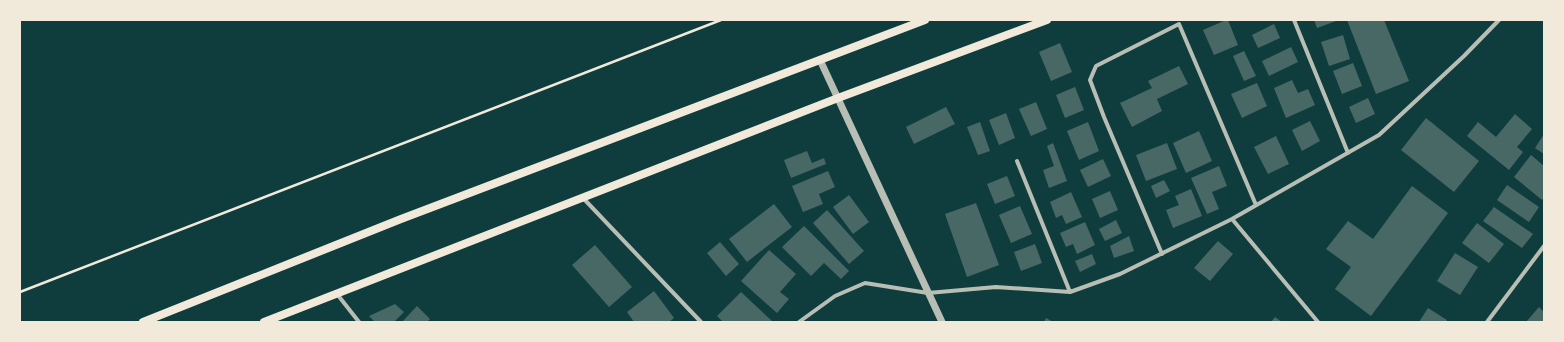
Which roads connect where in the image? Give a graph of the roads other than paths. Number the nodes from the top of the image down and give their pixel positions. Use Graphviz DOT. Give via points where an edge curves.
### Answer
graph roads {
  1 [pos="925,20"];
  2 [pos="1047,20"];
  3 [pos="1294,20"];
  4 [pos="1499,20"];
  5 [pos="1179,22"];
  6 [pos="820,60"];
  7 [pos="838,98"];
  8 [pos="1348,153"];
  9 [pos="1017,161"];
  10 [pos="583,198"];
  11 [pos="1256,205"];
  12 [pos="1232,219"];
  13 [pos="1544,246"];
  14 [pos="1162,254"];
  15 [pos="928,292"];
  16 [pos="1070,292"];
  17 [pos="337,294"];
  18 [pos="143,322"];
  19 [pos="264,322"];
  20 [pos="359,322"];
  21 [pos="701,322"];
  22 [pos="799,322"];
  23 [pos="942,322"];
  24 [pos="1318,322"];
  25 [pos="1487,322"];
  1 -- 6 [label="main road"];
  2 -- 7 [label="main road"];
  3 -- 8 [label="street"];
  4 -- 8 [label="street" via="1379,135"];
  5 -- 11 [label="street"];
  5 -- 14 [label="street" via="1096,66 1090,80"];
  6 -- 7 [label="street"];
  6 -- 18 [label="main road" via="401,219"];
  7 -- 10 [label="main road"];
  7 -- 15 [label="street"];
  8 -- 11 [label="street"];
  9 -- 16 [label="street"];
  10 -- 17 [label="main road"];
  10 -- 21 [label="street"];
  11 -- 12 [label="street"];
  12 -- 14 [label="street"];
  12 -- 24 [label="street"];
  13 -- 25 [label="street"];
  14 -- 16 [label="street" via="1120,274"];
  15 -- 16 [label="street" via="996,287"];
  15 -- 22 [label="street" via="865,283 835,296"];
  15 -- 23 [label="street"];
  17 -- 19 [label="main road"];
  17 -- 20 [label="street"];
}
